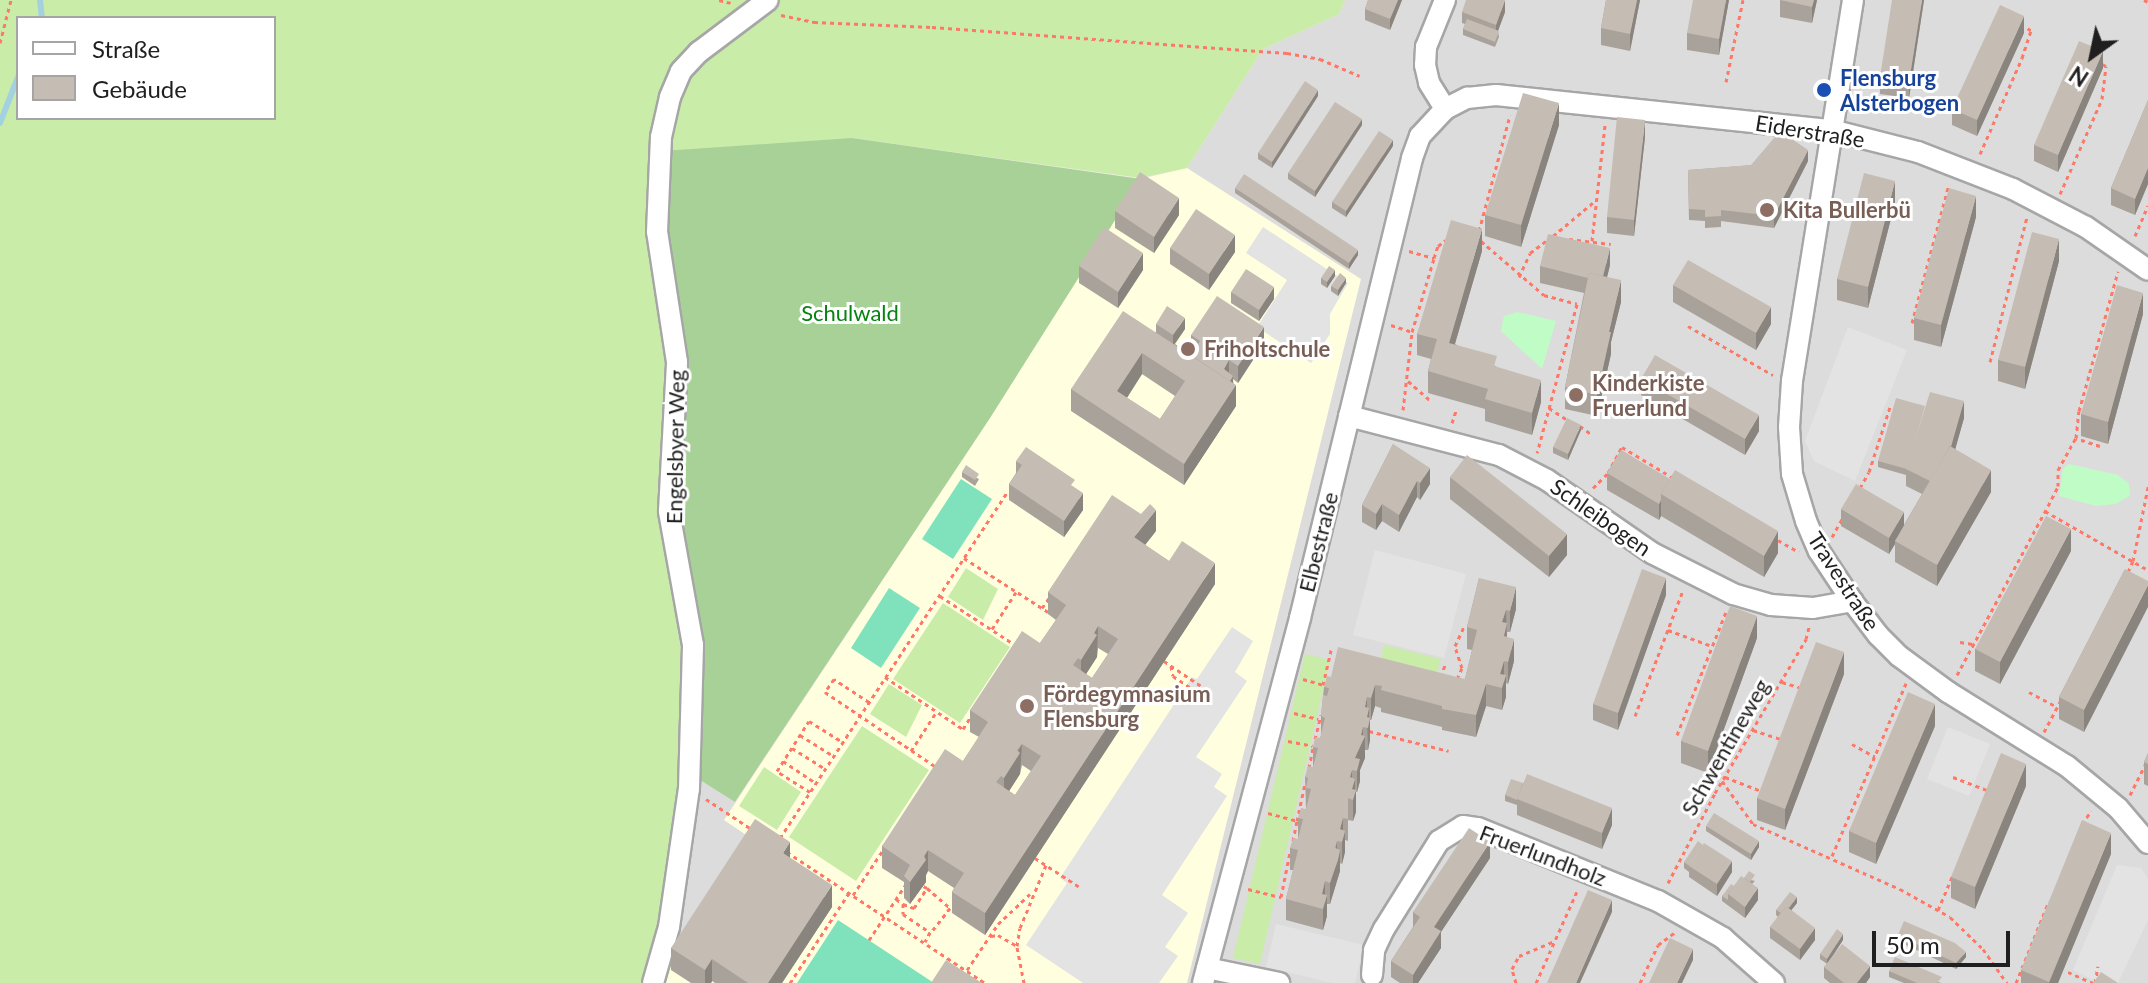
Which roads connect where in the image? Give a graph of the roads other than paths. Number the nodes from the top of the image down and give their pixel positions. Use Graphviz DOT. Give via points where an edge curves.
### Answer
graph roads {
  1 [pos="1445,0"];
  2 [pos="1853,0"];
  3 [pos="761,5"];
  4 [pos="1445,109"];
  5 [pos="1831,130"];
  6 [pos="2148,270"];
  7 [pos="1349,416"];
  8 [pos="1852,601"];
  9 [pos="2148,843"];
  10 [pos="1372,975"];
  11 [pos="1205,976"];
  12 [pos="653,983"];
  13 [pos="1279,983"];
  14 [pos="1774,983"];
  1 -- 4 [label="street" via="1426,47 1425,65"];
  2 -- 5 [label="street, Travestraße"];
  3 -- 12 [label="street, Engelsbyer Weg" via="681,71 661,137 657,232 677,362 669,511 693,645 689,789 669,927"];
  4 -- 5 [label="street, Eiderstraße" via="1467,98 1515,96"];
  4 -- 7 [label="street, Elbestraße" via="1420,136 1412,158"];
  5 -- 6 [label="street, Eiderstraße" via="1963,169 2032,198"];
  5 -- 8 [label="street, Travestraße" via="1789,427 1792,474 1819,551"];
  7 -- 8 [label="street, Schleibogen" via="1478,447 1532,470 1689,575 1733,594 1771,605 1813,608"];
  7 -- 11 [label="street, Elbestraße"];
  8 -- 9 [label="street, Travestraße" via="1916,671 2037,745 2118,808"];
  10 -- 14 [label="street, Fruerlundholz" via="1374,950 1384,929 1439,841 1463,826 1658,901 1723,938"];
  11 -- 13 [label="street"];
}
